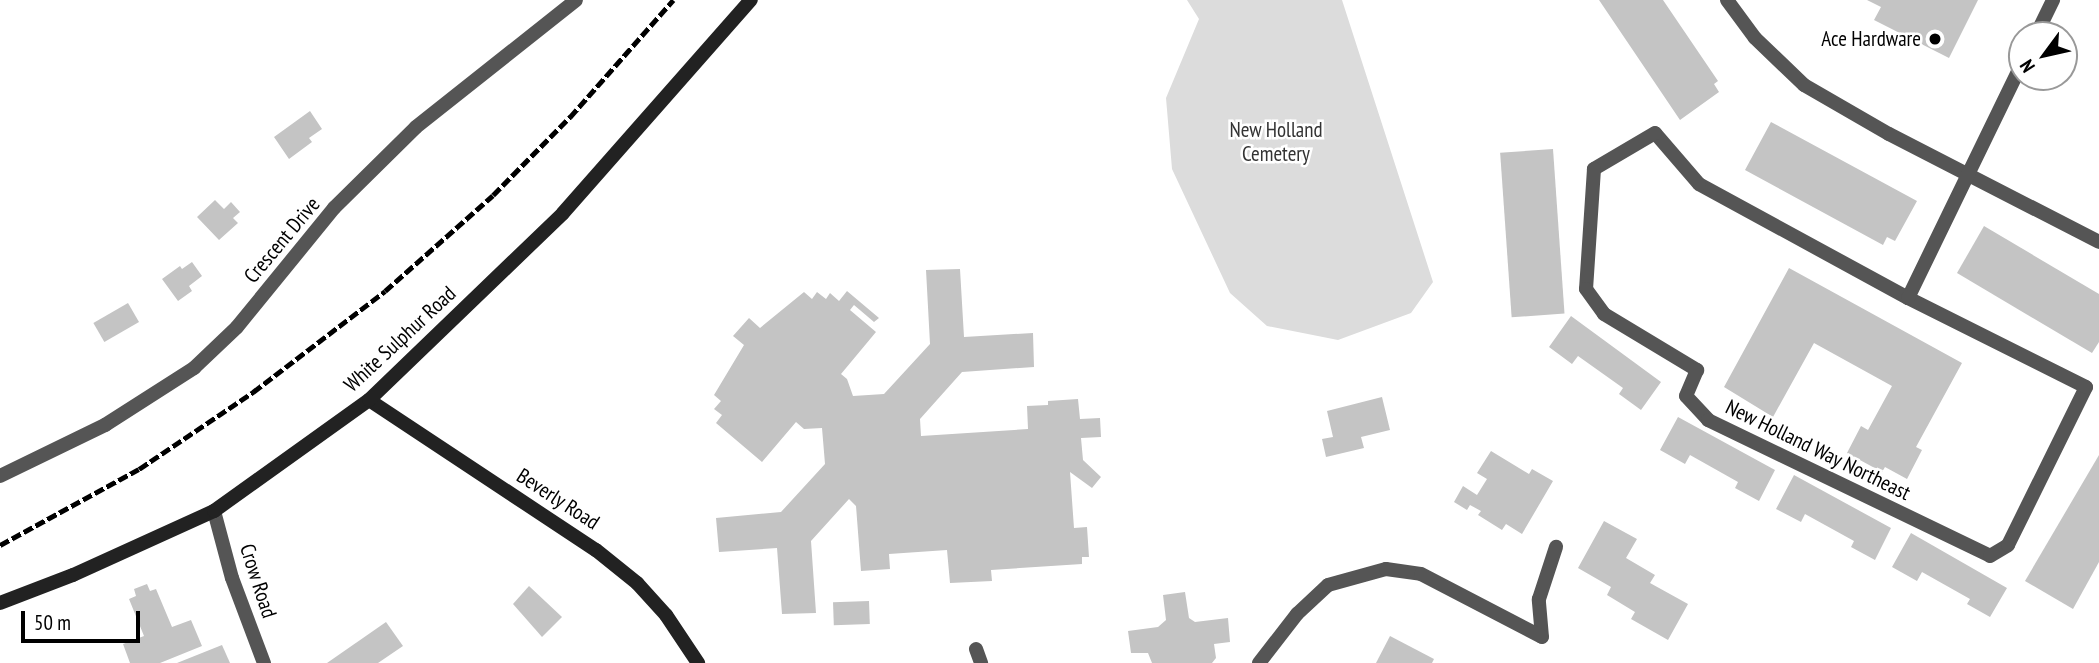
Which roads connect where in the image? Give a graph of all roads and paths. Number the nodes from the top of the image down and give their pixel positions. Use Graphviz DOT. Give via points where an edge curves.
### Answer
graph roads {
  1 [pos="576,0"];
  2 [pos="751,0"];
  3 [pos="1727,0"];
  4 [pos="2053,0"];
  5 [pos="2043,21"];
  6 [pos="2008,91"];
  7 [pos="1967,175"];
  8 [pos="2099,242"];
  9 [pos="1908,298"];
  10 [pos="369,400"];
  11 [pos="0,476"];
  12 [pos="215,510"];
  13 [pos="1556,547"];
  14 [pos="0,604"];
  15 [pos="264,663"];
  16 [pos="698,663"];
  17 [pos="1259,663"];
  1 -- 11 [label="street, Crescent Drive" via="416,127 334,208 237,327 194,368 105,425"];
  2 -- 10 [label="street, White Sulphur Road" via="563,213"];
  3 -- 7 [label="street" via="1755,38 1804,85"];
  4 -- 5 [label="street"];
  6 -- 7 [label="street"];
  7 -- 8 [label="street"];
  7 -- 9 [label="street"];
  9 -- 9 [label="street, New Holland Way Northeast" via="2086,387 2008,545 1990,556 1708,420 1686,396 1697,370 1604,314 1586,289 1594,169 1655,133 1699,184"];
  10 -- 12 [label="street, White Sulphur Road"];
  10 -- 16 [label="street, Beverly Road" via="607,558 666,615"];
  12 -- 14 [label="street, White Sulphur Road"];
  12 -- 15 [label="street, Crow Road" via="232,578"];
  13 -- 17 [label="street" via="1541,591 1542,637 1421,573 1386,569 1328,585 1297,614"];
}
